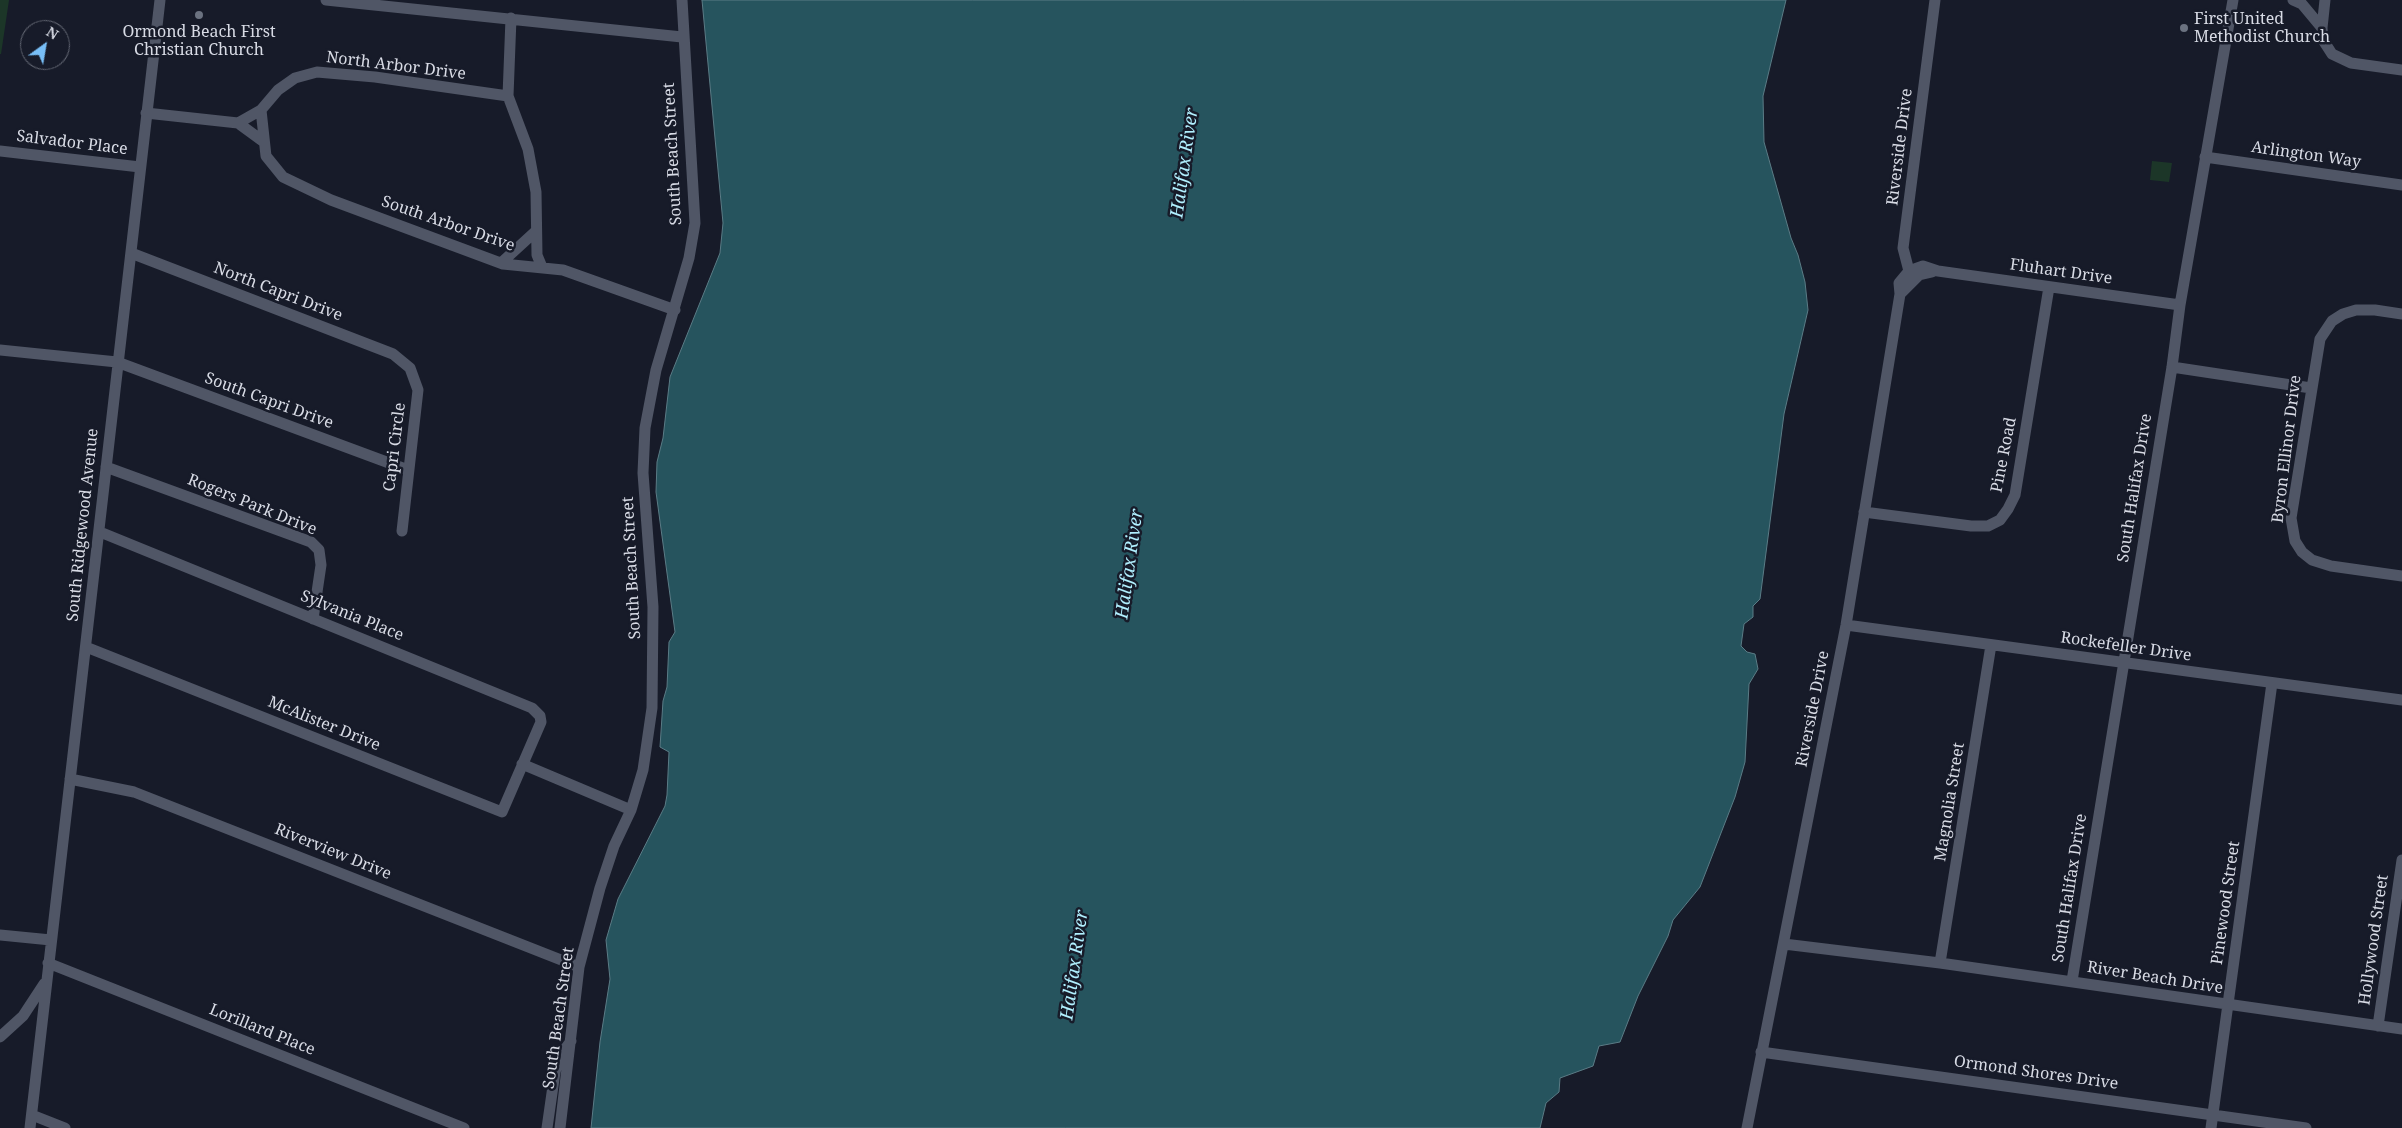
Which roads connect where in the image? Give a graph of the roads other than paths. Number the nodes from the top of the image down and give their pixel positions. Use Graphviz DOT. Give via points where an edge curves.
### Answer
graph roads {
  1 [pos="160,0"];
  2 [pos="326,0"];
  3 [pos="682,0"];
  4 [pos="1935,0"];
  5 [pos="2233,0"];
  6 [pos="2294,0"];
  7 [pos="2325,1"];
  8 [pos="417,5"];
  9 [pos="510,18"];
  10 [pos="2322,28"];
  11 [pos="682,37"];
  12 [pos="2402,70"];
  13 [pos="508,96"];
  14 [pos="261,110"];
  15 [pos="146,113"];
  16 [pos="238,123"];
  17 [pos="264,142"];
  18 [pos="0,151"];
  19 [pos="2205,157"];
  20 [pos="140,168"];
  21 [pos="2402,185"];
  22 [pos="536,231"];
  23 [pos="131,253"];
  24 [pos="501,263"];
  25 [pos="542,266"];
  26 [pos="1910,277"];
  27 [pos="2049,287"];
  28 [pos="2180,305"];
  29 [pos="675,310"];
  30 [pos="2402,314"];
  31 [pos="0,350"];
  32 [pos="117,362"];
  33 [pos="2172,367"];
  34 [pos="410,368"];
  35 [pos="2311,388"];
  36 [pos="106,467"];
  37 [pos="408,470"];
  38 [pos="1864,512"];
  39 [pos="402,531"];
  40 [pos="100,532"];
  41 [pos="2402,576"];
  42 [pos="313,619"];
  43 [pos="1846,625"];
  44 [pos="1991,645"];
  45 [pos="86,647"];
  46 [pos="2123,662"];
  47 [pos="2272,683"];
  48 [pos="2402,700"];
  49 [pos="522,764"];
  50 [pos="70,779"];
  51 [pos="631,810"];
  52 [pos="2402,860"];
  53 [pos="0,935"];
  54 [pos="51,940"];
  55 [pos="1784,944"];
  56 [pos="48,963"];
  57 [pos="1940,963"];
  58 [pos="579,968"];
  59 [pos="2072,981"];
  60 [pos="46,983"];
  61 [pos="2228,1005"];
  62 [pos="2378,1026"];
  63 [pos="2402,1029"];
  64 [pos="0,1037"];
  65 [pos="571,1041"];
  66 [pos="1760,1052"];
  67 [pos="2213,1114"];
  68 [pos="32,1115"];
  69 [pos="30,1128"];
  70 [pos="65,1128"];
  71 [pos="464,1128"];
  72 [pos="547,1128"];
  73 [pos="560,1128"];
  74 [pos="1747,1128"];
  75 [pos="2211,1128"];
  76 [pos="2306,1128"];
  1 -- 15 [label="street, South Ridgewood Avenue"];
  2 -- 8 [label="street"];
  3 -- 11 [label="street, South Beach Street"];
  4 -- 26 [label="street, Riverside Drive" via="1903,248"];
  5 -- 19 [label="street, South Halifax Drive"];
  6 -- 10 [label="street" via="2302,4"];
  7 -- 10 [label="street"];
  8 -- 9 [label="street"];
  9 -- 11 [label="street"];
  9 -- 13 [label="street"];
  10 -- 12 [label="street" via="2323,40 2332,54 2339,58 2350,63"];
  11 -- 29 [label="street, South Beach Street" via="695,223"];
  13 -- 14 [label="street, North Arbor Drive" via="317,72 295,78 278,90"];
  13 -- 22 [label="street" via="528,149 536,192"];
  14 -- 16 [label="street, North Arbor Drive"];
  14 -- 17 [label="street, South Arbor Drive"];
  15 -- 16 [label="street"];
  15 -- 20 [label="street, South Ridgewood Avenue"];
  16 -- 17 [label="street"];
  17 -- 24 [label="street, South Arbor Drive" via="266,156 284,177 331,200"];
  18 -- 20 [label="street, Salvador Place"];
  19 -- 21 [label="street, Arlington Way"];
  19 -- 28 [label="street, South Halifax Drive"];
  20 -- 23 [label="street, South Ridgewood Avenue"];
  22 -- 24 [label="street"];
  22 -- 25 [label="street" via="537,255"];
  23 -- 32 [label="street, South Ridgewood Avenue"];
  23 -- 34 [label="street, North Capri Drive" via="393,354"];
  24 -- 25 [label="street, South Arbor Drive"];
  25 -- 29 [label="street, South Arbor Drive" via="563,270"];
  26 -- 27 [label="street, Fluhart Drive" via="1923,266"];
  26 -- 38 [label="street, Riverside Drive" via="1899,283 1900,294"];
  27 -- 28 [label="street, Fluhart Drive"];
  27 -- 38 [label="street, Pine Road" via="2015,495 2000,520 1988,526 1971,526"];
  28 -- 33 [label="street, South Halifax Drive"];
  29 -- 51 [label="street, South Beach Street" via="656,370 645,428 643,473 653,608 652,708 643,770"];
  30 -- 35 [label="street, Byron Ellinor Drive" via="2356,310 2332,321 2316,349"];
  31 -- 32 [label="street, South Capri Drive"];
  32 -- 36 [label="street, South Ridgewood Avenue"];
  32 -- 37 [label="street, South Capri Drive"];
  33 -- 35 [label="street"];
  33 -- 46 [label="street, South Halifax Drive"];
  34 -- 37 [label="street, Capri Circle" via="418,390"];
  35 -- 41 [label="street, Byron Ellinor Drive" via="2291,518 2295,541 2302,552 2320,563"];
  36 -- 40 [label="street, South Ridgewood Avenue"];
  36 -- 42 [label="street, Rogers Park Drive" via="311,542 319,550 321,565"];
  37 -- 39 [label="street, Capri Circle"];
  38 -- 43 [label="street, Riverside Drive"];
  40 -- 42 [label="street, Sylvania Place"];
  40 -- 45 [label="street, South Ridgewood Avenue"];
  42 -- 49 [label="street, Sylvania Place" via="532,708 541,722"];
  43 -- 44 [label="street, Rockefeller Drive"];
  43 -- 55 [label="street, Riverside Drive"];
  44 -- 46 [label="street, Rockefeller Drive"];
  44 -- 57 [label="street, Magnolia Street"];
  45 -- 49 [label="street, McAlister Drive" via="502,812"];
  45 -- 50 [label="street, South Ridgewood Avenue"];
  46 -- 47 [label="street, Rockefeller Drive"];
  46 -- 59 [label="street, South Halifax Drive"];
  47 -- 48 [label="street, Rockefeller Drive"];
  47 -- 61 [label="street, Pinewood Street"];
  49 -- 51 [label="street"];
  50 -- 54 [label="street, South Ridgewood Avenue"];
  50 -- 58 [label="street, Riverview Drive" via="134,792"];
  51 -- 58 [label="street, South Beach Street" via="611,855"];
  52 -- 62 [label="street, Hollywood Street"];
  53 -- 54 [label="street"];
  54 -- 56 [label="street, South Ridgewood Avenue"];
  55 -- 57 [label="street, River Beach Drive"];
  55 -- 66 [label="street, Riverside Drive"];
  56 -- 60 [label="street, South Ridgewood Avenue"];
  56 -- 71 [label="street, Lorillard Place"];
  57 -- 59 [label="street, River Beach Drive"];
  58 -- 65 [label="street, South Beach Street"];
  59 -- 61 [label="street, River Beach Drive"];
  60 -- 64 [label="street, South Ridgewood Avenue" via="23,1016"];
  60 -- 68 [label="street"];
  61 -- 62 [label="street, River Beach Drive"];
  61 -- 67 [label="street, Pinewood Street"];
  62 -- 63 [label="street, River Beach Drive"];
  65 -- 72 [label="street" via="559,1056"];
  65 -- 73 [label="street, South Beach Street"];
  66 -- 67 [label="street, Ormond Shores Drive"];
  66 -- 74 [label="street, Riverside Drive"];
  67 -- 75 [label="street, Pinewood Street"];
  67 -- 76 [label="street, Ormond Shores Drive"];
  68 -- 69 [label="street"];
  68 -- 70 [label="street"];
}
